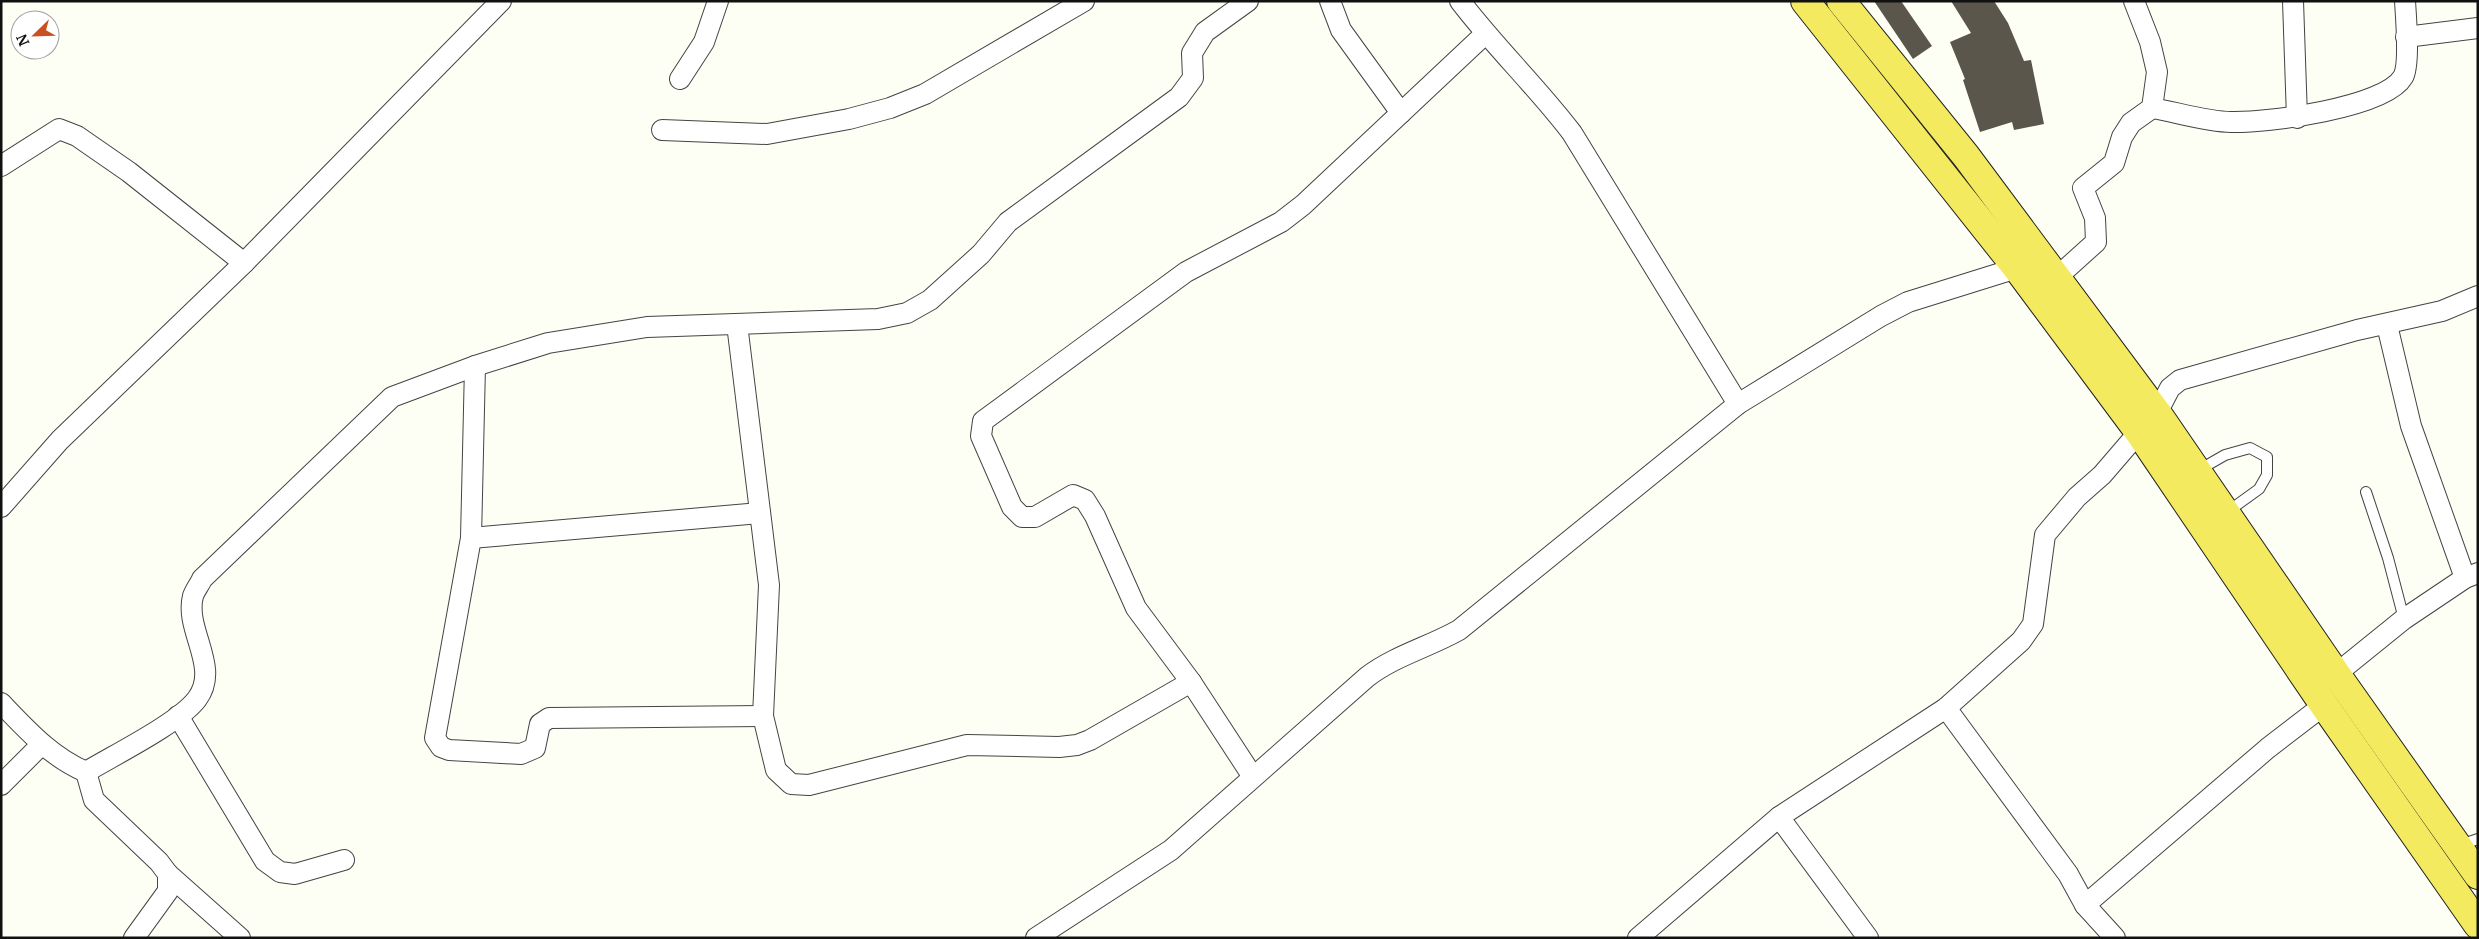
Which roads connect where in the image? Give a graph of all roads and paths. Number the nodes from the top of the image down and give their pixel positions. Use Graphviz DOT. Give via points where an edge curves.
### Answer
graph roads {
  1 [pos="501,1"];
  2 [pos="718,1"];
  3 [pos="1084,1"];
  4 [pos="1248,1"];
  5 [pos="1330,1"];
  6 [pos="1460,1"];
  7 [pos="1805,1"];
  8 [pos="1841,1"];
  9 [pos="2134,1"];
  10 [pos="2294,1"];
  11 [pos="2405,1"];
  12 [pos="2478,28"];
  13 [pos="1485,34"];
  14 [pos="2406,37"];
  15 [pos="680,79"];
  16 [pos="2152,108"];
  17 [pos="1401,113"];
  18 [pos="2298,118"];
  19 [pos="662,130"];
  20 [pos="1,166"];
  21 [pos="244,263"];
  22 [pos="2017,268"];
  23 [pos="2056,278"];
  24 [pos="2478,296"];
  25 [pos="737,324"];
  26 [pos="2387,324"];
  27 [pos="475,366"];
  28 [pos="1738,404"];
  29 [pos="2148,423"];
  30 [pos="2198,471"];
  31 [pos="2366,492"];
  32 [pos="1,507"];
  33 [pos="2227,512"];
  34 [pos="760,513"];
  35 [pos="470,538"];
  36 [pos="2471,575"];
  37 [pos="2404,619"];
  38 [pos="2336,674"];
  39 [pos="1191,682"];
  40 [pos="1,703"];
  41 [pos="2324,705"];
  42 [pos="1946,708"];
  43 [pos="178,716"];
  44 [pos="763,716"];
  45 [pos="42,744"];
  46 [pos="86,772"];
  47 [pos="1253,777"];
  48 [pos="1,785"];
  49 [pos="1779,817"];
  50 [pos="2468,842"];
  51 [pos="344,860"];
  52 [pos="168,874"];
  53 [pos="2478,875"];
  54 [pos="2085,905"];
  55 [pos="2478,925"];
  56 [pos="134,938"];
  57 [pos="240,938"];
  58 [pos="1036,938"];
  59 [pos="1638,938"];
  60 [pos="1868,938"];
  61 [pos="2115,938"];
  1 -- 21 [label="street"];
  2 -- 15 [label="street" via="704,42"];
  3 -- 19 [label="street" via="925,94 890,108 768,134"];
  4 -- 25 [label="street" via="1204,32 1192,53 1193,78 1179,97 1008,222 981,254 930,300 907,313 878,319"];
  5 -- 17 [label="street" via="1341,30"];
  6 -- 13 [label="street"];
  7 -- 22 [label="highway"];
  8 -- 23 [label="highway" via="1966,156"];
  9 -- 16 [label="street" via="2150,42 2156,72"];
  10 -- 18 [label="street"];
  11 -- 14 [label="street"];
  12 -- 14 [label="street"];
  13 -- 17 [label="street"];
  13 -- 28 [label="street" via="1542,94 1572,133"];
  14 -- 18 [label="street" via="2404,76 2390,90"];
  16 -- 18 [label="street" via="2229,122"];
  16 -- 23 [label="street" via="2131,123 2122,137 2114,162 2083,188 2095,218 2096,242"];
  17 -- 39 [label="street" via="1281,222 1186,272 982,421 980,436 1012,507 1022,517 1034,517 1073,495 1085,500 1096,516 1136,608"];
  20 -- 21 [label="street" via="59,129 77,136 129,172"];
  21 -- 32 [label="street" via="60,440"];
  22 -- 28 [label="street" via="1901,306"];
  22 -- 29 [label="highway"];
  23 -- 29 [label="highway"];
  24 -- 26 [label="street" via="2442,312"];
  25 -- 27 [label="street" via="647,328 548,343"];
  25 -- 34 [label="street"];
  26 -- 29 [label="street" via="2180,380 2170,388"];
  26 -- 36 [label="street" via="2411,426"];
  27 -- 35 [label="street"];
  27 -- 43 [label="street" via="392,397 202,580 193,595 192,612 207,675 197,699"];
  28 -- 47 [label="street" via="1459,630 1381,667 1367,677"];
  29 -- 30 [label="highway"];
  29 -- 41 [label="highway"];
  29 -- 42 [label="street" via="2045,535 2033,624 2021,641"];
  30 -- 33 [label="highway"];
  30 -- 33 [label="lane" via="2225,455 2250,448 2267,457 2268,475 2259,489"];
  31 -- 37 [label="lane"];
  33 -- 38 [label="highway"];
  34 -- 35 [label="street"];
  34 -- 44 [label="street" via="769,585"];
  35 -- 44 [label="street" via="435,738 441,747 521,754 535,748 540,724 549,718"];
  36 -- 37 [label="street"];
  37 -- 38 [label="street"];
  38 -- 50 [label="highway"];
  39 -- 44 [label="street" via="1076,745 967,745 809,785 791,784 776,770"];
  39 -- 47 [label="street"];
  40 -- 45 [label="street"];
  41 -- 54 [label="street" via="2268,748"];
  41 -- 55 [label="highway"];
  42 -- 49 [label="street"];
  42 -- 54 [label="street" via="2068,874"];
  43 -- 46 [label="street"];
  43 -- 51 [label="street" via="265,861 280,872 295,874"];
  45 -- 46 [label="street" via="69,765"];
  45 -- 48 [label="street"];
  46 -- 52 [label="street" via="94,800"];
  47 -- 58 [label="street" via="1171,850"];
  49 -- 59 [label="street"];
  49 -- 60 [label="street"];
  50 -- 53 [label="highway"];
  52 -- 56 [label="street" via="168,891"];
  52 -- 57 [label="street"];
  54 -- 61 [label="street"];
}
